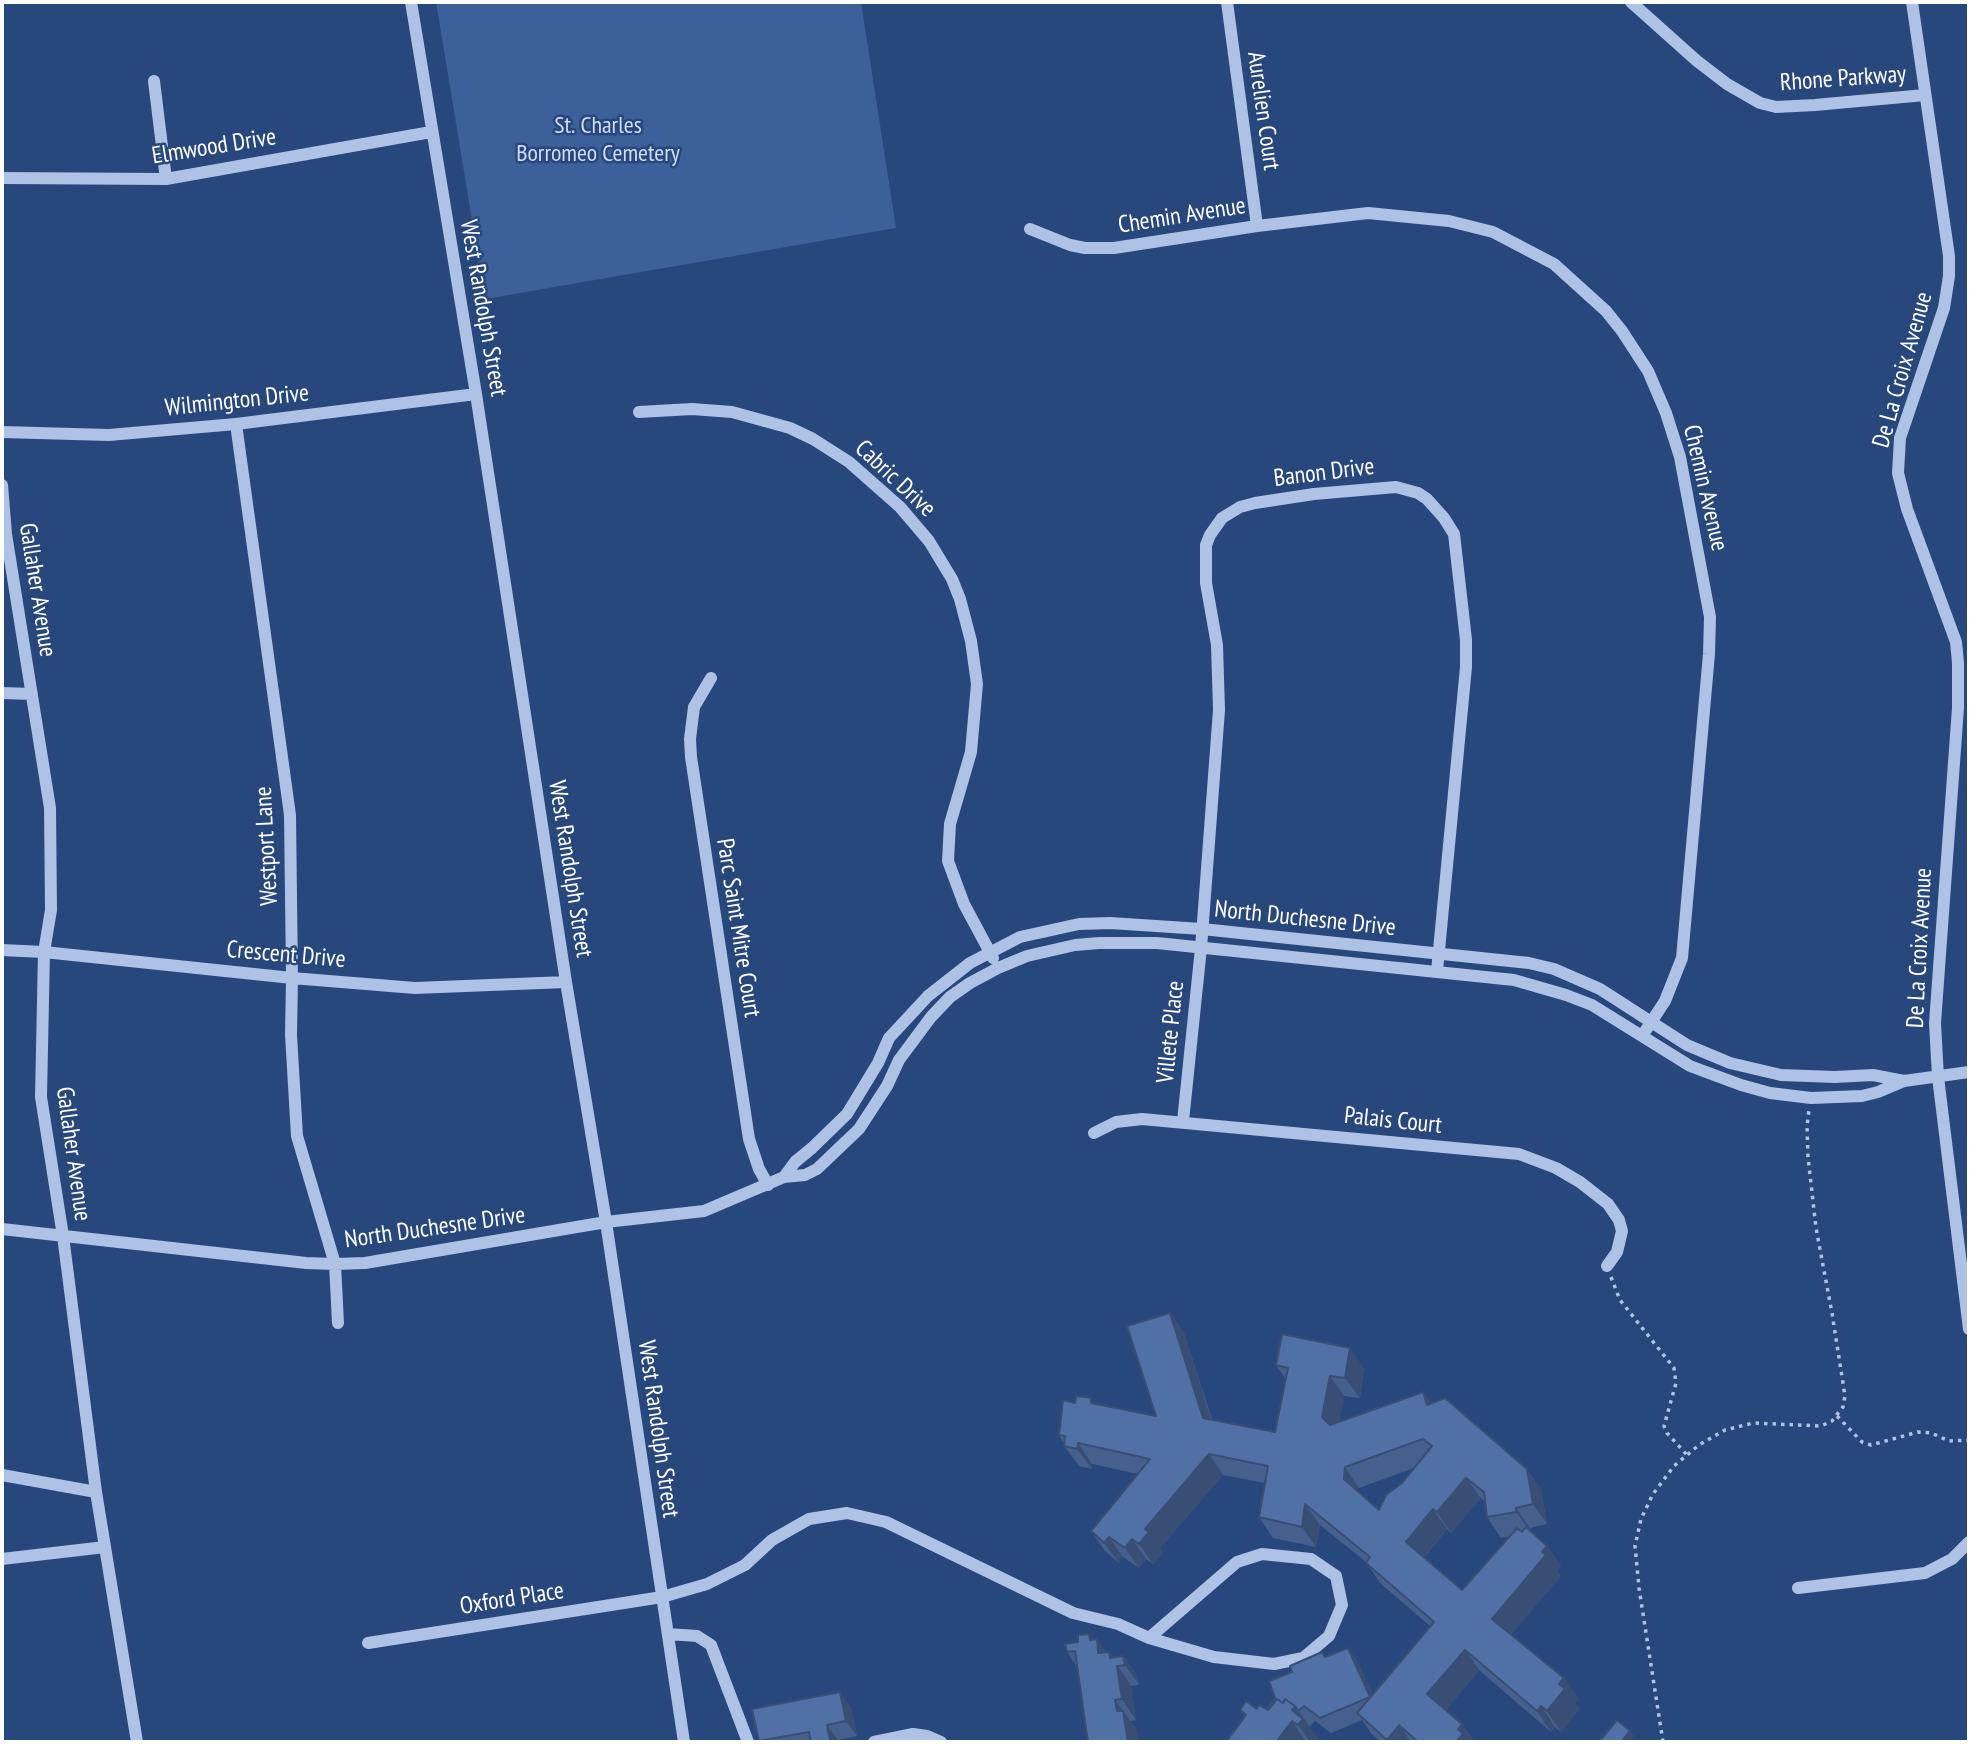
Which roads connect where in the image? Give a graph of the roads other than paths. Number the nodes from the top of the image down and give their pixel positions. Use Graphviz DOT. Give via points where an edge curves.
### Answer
graph roads {
  1 [pos="411,2"];
  2 [pos="1227,2"];
  3 [pos="1631,2"];
  4 [pos="1912,2"];
  5 [pos="154,81"];
  6 [pos="1925,95"];
  7 [pos="431,132"];
  8 [pos="2,178"];
  9 [pos="166,179"];
  10 [pos="1257,226"];
  11 [pos="1030,229"];
  12 [pos="477,394"];
  13 [pos="639,412"];
  14 [pos="236,424"];
  15 [pos="2,432"];
  16 [pos="2,485"];
  17 [pos="711,678"];
  18 [pos="2,693"];
  19 [pos="32,694"];
  20 [pos="1202,929"];
  21 [pos="1201,948"];
  22 [pos="2,950"];
  23 [pos="44,952"];
  24 [pos="989,953"];
  25 [pos="1439,954"];
  26 [pos="998,968"];
  27 [pos="1437,971"];
  28 [pos="292,978"];
  29 [pos="566,982"];
  30 [pos="1651,1022"];
  31 [pos="1642,1036"];
  32 [pos="1969,1072"];
  33 [pos="1938,1077"];
  34 [pos="1903,1081"];
  35 [pos="1183,1121"];
  36 [pos="1094,1133"];
  37 [pos="784,1177"];
  38 [pos="768,1185"];
  39 [pos="606,1222"];
  40 [pos="2,1229"];
  41 [pos="63,1236"];
  42 [pos="335,1264"];
  43 [pos="1606,1266"];
  44 [pos="338,1324"];
  45 [pos="1969,1329"];
  46 [pos="2,1475"];
  47 [pos="96,1493"];
  48 [pos="1969,1542"];
  49 [pos="105,1547"];
  50 [pos="2,1559"];
  51 [pos="1798,1588"];
  52 [pos="662,1597"];
  53 [pos="668,1634"];
  54 [pos="1149,1638"];
  55 [pos="368,1643"];
  56 [pos="137,1742"];
  57 [pos="684,1742"];
  58 [pos="748,1742"];
  59 [pos="874,1742"];
  60 [pos="941,1742"];
  1 -- 7 [label="street, West Randolph Street"];
  2 -- 10 [label="street, Aurelien Court"];
  3 -- 6 [label="street, Rhone Parkway" via="1697,61 1760,103 1776,107"];
  4 -- 6 [label="street, De La Croix Avenue"];
  5 -- 9 [label="street"];
  6 -- 33 [label="street, De La Croix Avenue" via="1949,276 1944,308 1900,438 1898,473 1956,642 1958,663 1936,987"];
  7 -- 9 [label="street, Elmwood Drive"];
  7 -- 12 [label="street, West Randolph Street"];
  8 -- 9 [label="street, Elmwood Drive"];
  10 -- 11 [label="street, Chemin Avenue" via="1114,248 1070,245"];
  10 -- 30 [label="street, Chemin Avenue" via="1368,213 1449,221 1493,232 1553,264 1572,280 1606,311 1648,371 1681,457 1710,617 1682,958 1673,985"];
  12 -- 14 [label="street, Wilmington Drive"];
  12 -- 29 [label="street, West Randolph Street"];
  13 -- 24 [label="street, Cabric Drive" via="732,412 790,428 849,462 900,507 929,541 960,599 975,663 971,752 950,824 948,861"];
  14 -- 15 [label="street, Wilmington Drive" via="109,435"];
  14 -- 28 [label="street, Westport Lane" via="290,815"];
  16 -- 19 [label="street, Gallaher Avenue"];
  17 -- 38 [label="street, Parc Saint Mitre Court" via="694,707 691,757 749,1139"];
  18 -- 19 [label="street"];
  19 -- 23 [label="street, Gallaher Avenue" via="50,808 51,910"];
  20 -- 21 [label="street, Banon Drive"];
  20 -- 24 [label="street, North Duchesne Drive" via="1080,924 1020,937"];
  20 -- 25 [label="street, North Duchesne Drive"];
  20 -- 25 [label="street, Banon Drive" via="1219,710 1217,645 1205,569 1210,534 1229,513 1255,503 1396,487 1427,499 1454,534 1465,629 1465,693"];
  21 -- 26 [label="street, North Duchesne Drive" via="1128,942 1075,945"];
  21 -- 27 [label="street, North Duchesne Drive"];
  21 -- 35 [label="street, Villete Place"];
  22 -- 23 [label="street, Crescent Drive"];
  23 -- 28 [label="street, Crescent Drive"];
  23 -- 41 [label="street, Gallaher Avenue" via="41,1097"];
  24 -- 26 [label="street, Cabric Drive"];
  24 -- 37 [label="street, North Duchesne Drive" via="948,979 908,1016 890,1038 847,1114"];
  25 -- 27 [label="street, Banon Drive"];
  25 -- 30 [label="street, North Duchesne Drive" via="1503,959 1555,970 1600,989"];
  26 -- 37 [label="street, North Duchesne Drive" via="950,997 931,1017 899,1060 873,1110 845,1143 817,1169"];
  27 -- 31 [label="street, North Duchesne Drive" via="1514,980 1566,995 1592,1005"];
  28 -- 29 [label="street, Crescent Drive" via="415,988"];
  28 -- 42 [label="street, Westport Lane" via="297,1136"];
  29 -- 39 [label="street, West Randolph Street"];
  30 -- 31 [label="street, Chemin Avenue"];
  30 -- 34 [label="street, North Duchesne Drive" via="1687,1045 1730,1063 1781,1076 1873,1075"];
  31 -- 34 [label="street, North Duchesne Drive" via="1690,1066 1770,1093 1811,1098 1862,1096"];
  32 -- 33 [label="street, North Duchesne Drive"];
  33 -- 34 [label="street, North Duchesne Drive"];
  33 -- 45 [label="street, De La Croix Avenue"];
  35 -- 36 [label="street, Palais Court" via="1116,1122"];
  35 -- 43 [label="street, Palais Court" via="1519,1154 1540,1160 1580,1182 1608,1204 1619,1220 1622,1231 1617,1252"];
  37 -- 38 [label="street, North Duchesne Drive"];
  38 -- 39 [label="street, North Duchesne Drive" via="704,1210"];
  39 -- 42 [label="street, North Duchesne Drive" via="365,1263"];
  39 -- 52 [label="street, West Randolph Street"];
  40 -- 41 [label="street, North Duchesne Drive"];
  41 -- 42 [label="street, North Duchesne Drive"];
  41 -- 47 [label="street, Gallaher Avenue"];
  42 -- 44 [label="street, Westport Lane"];
  46 -- 47 [label="street"];
  47 -- 49 [label="street, Gallaher Avenue"];
  48 -- 51 [label="street" via="1952,1559 1925,1573"];
  49 -- 50 [label="street"];
  49 -- 56 [label="street, Gallaher Avenue"];
  52 -- 53 [label="street, West Randolph Street"];
  52 -- 54 [label="street, Oxford Place" via="707,1584 745,1565 772,1540 809,1519 847,1513 886,1522 1073,1613 1118,1624"];
  52 -- 55 [label="street, Oxford Place"];
  53 -- 57 [label="street, West Randolph Street"];
  53 -- 58 [label="street" via="697,1636 711,1644"];
  54 -- 54 [label="street, Oxford Place" via="1214,1657 1274,1664 1303,1658 1329,1636 1342,1605 1336,1576 1311,1559 1262,1554 1237,1562"];
  59 -- 60 [label="street" via="913,1734"];
}
